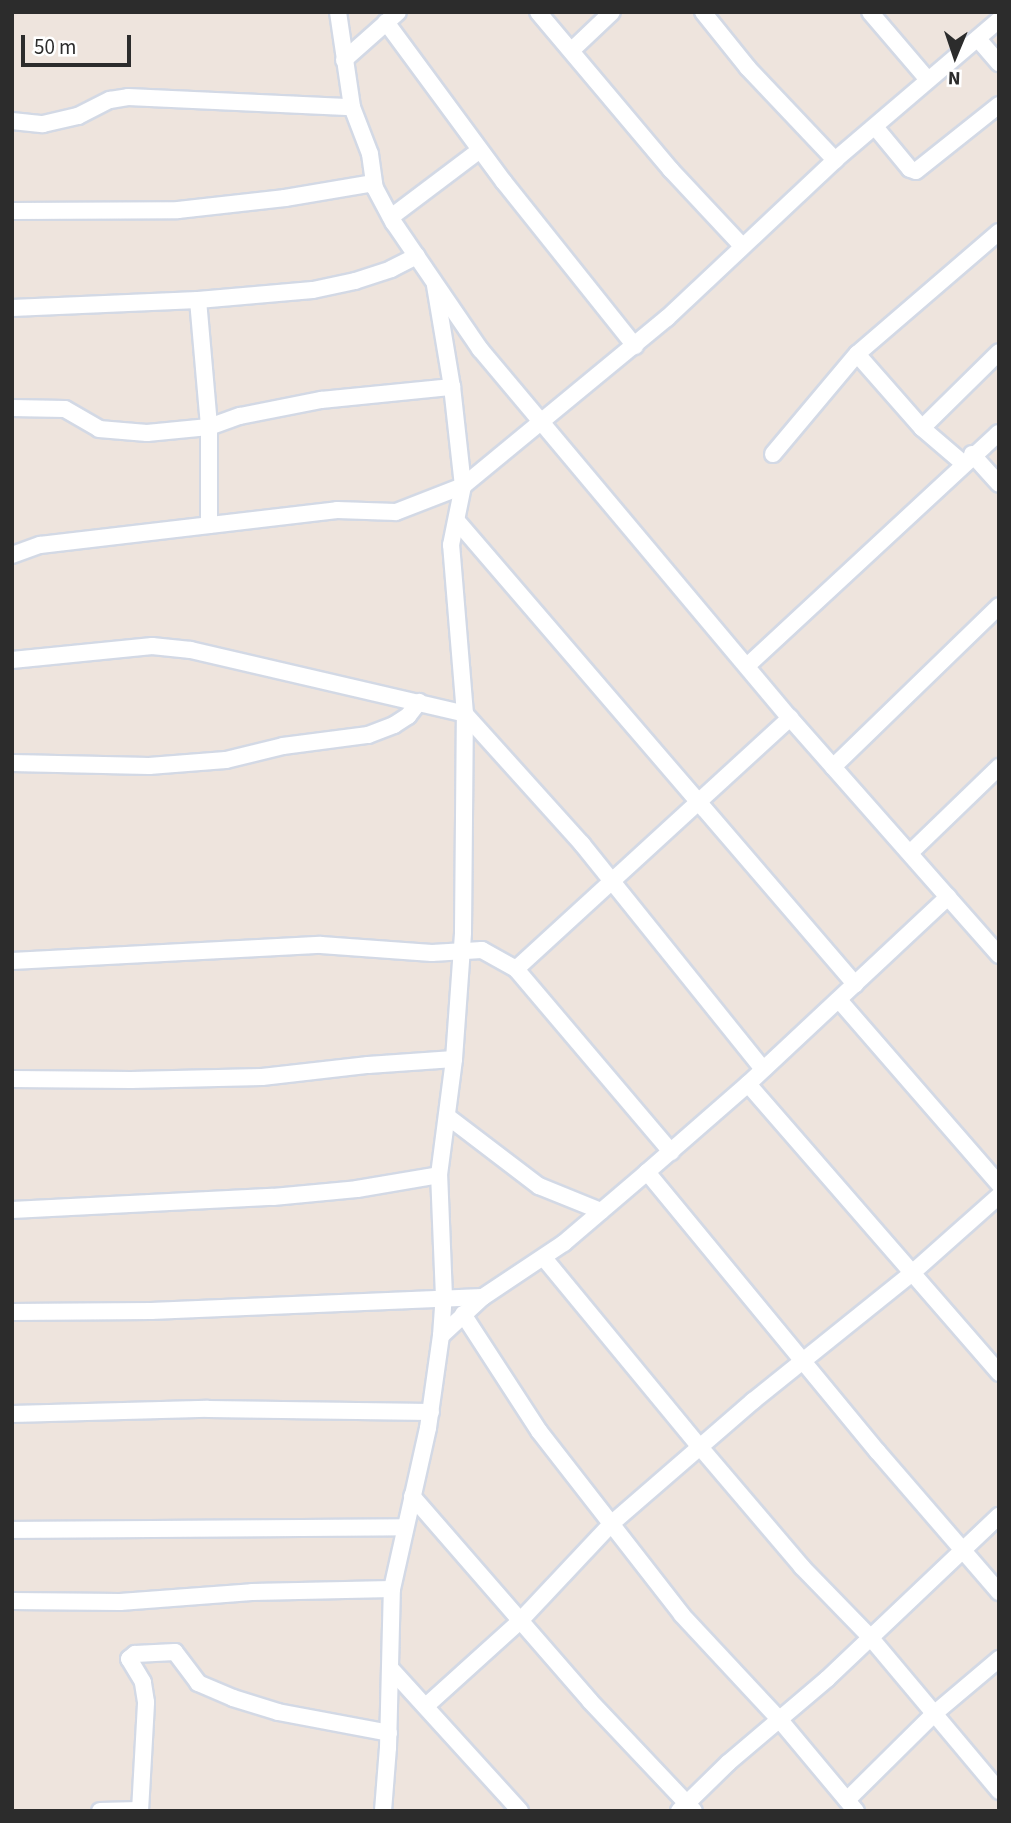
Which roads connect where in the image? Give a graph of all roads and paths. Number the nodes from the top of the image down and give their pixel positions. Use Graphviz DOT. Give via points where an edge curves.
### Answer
graph roads {
  1 [pos="338,12"];
  2 [pos="538,12"];
  3 [pos="612,12"];
  4 [pos="703,12"];
  5 [pos="870,12"];
  6 [pos="392,17"];
  7 [pos="999,20"];
  8 [pos="978,39"];
  9 [pos="572,50"];
  10 [pos="344,60"];
  11 [pos="999,63"];
  12 [pos="928,80"];
  13 [pos="999,105"];
  14 [pos="352,107"];
  15 [pos="12,121"];
  16 [pos="876,128"];
  17 [pos="480,150"];
  18 [pos="835,160"];
  19 [pos="374,183"];
  20 [pos="12,211"];
  21 [pos="391,218"];
  22 [pos="999,232"];
  23 [pos="742,246"];
  24 [pos="417,256"];
  25 [pos="435,285"];
  26 [pos="198,300"];
  27 [pos="12,308"];
  28 [pos="635,346"];
  29 [pos="999,352"];
  30 [pos="857,354"];
  31 [pos="453,387"];
  32 [pos="12,408"];
  33 [pos="541,421"];
  34 [pos="209,427"];
  35 [pos="922,428"];
  36 [pos="999,432"];
  37 [pos="773,453"];
  38 [pos="968,459"];
  39 [pos="999,484"];
  40 [pos="463,486"];
  41 [pos="457,521"];
  42 [pos="209,525"];
  43 [pos="12,555"];
  44 [pos="999,606"];
  45 [pos="12,660"];
  46 [pos="747,666"];
  47 [pos="419,702"];
  48 [pos="465,714"];
  49 [pos="790,718"];
  50 [pos="12,763"];
  51 [pos="833,767"];
  52 [pos="999,767"];
  53 [pos="698,803"];
  54 [pos="911,853"];
  55 [pos="611,881"];
  56 [pos="948,897"];
  57 [pos="462,949"];
  58 [pos="999,955"];
  59 [pos="12,961"];
  60 [pos="516,970"];
  61 [pos="855,984"];
  62 [pos="839,1000"];
  63 [pos="454,1059"];
  64 [pos="763,1069"];
  65 [pos="12,1079"];
  66 [pos="748,1084"];
  67 [pos="447,1115"];
  68 [pos="671,1152"];
  69 [pos="647,1172"];
  70 [pos="439,1175"];
  71 [pos="999,1184"];
  72 [pos="999,1196"];
  73 [pos="12,1210"];
  74 [pos="601,1211"];
  75 [pos="544,1258"];
  76 [pos="911,1274"];
  77 [pos="444,1297"];
  78 [pos="483,1297"];
  79 [pos="12,1312"];
  80 [pos="463,1314"];
  81 [pos="441,1335"];
  82 [pos="802,1359"];
  83 [pos="999,1373"];
  84 [pos="431,1412"];
  85 [pos="12,1414"];
  86 [pos="700,1447"];
  87 [pos="412,1496"];
  88 [pos="999,1516"];
  89 [pos="611,1524"];
  90 [pos="404,1527"];
  91 [pos="12,1530"];
  92 [pos="962,1548"];
  93 [pos="392,1589"];
  94 [pos="999,1592"];
  95 [pos="12,1601"];
  96 [pos="520,1621"];
  97 [pos="870,1637"];
  98 [pos="999,1658"];
  99 [pos="391,1669"];
  100 [pos="426,1706"];
  101 [pos="935,1713"];
  102 [pos="779,1719"];
  103 [pos="389,1733"];
  104 [pos="999,1791"];
  105 [pos="852,1805"];
  106 [pos="687,1808"];
  107 [pos="140,1810"];
  108 [pos="100,1811"];
  109 [pos="383,1811"];
  110 [pos="520,1811"];
  1 -- 10 [label="street"];
  2 -- 9 [label="street"];
  3 -- 9 [label="street"];
  4 -- 18 [label="street" via="748,68"];
  5 -- 12 [label="street"];
  6 -- 10 [label="street"];
  6 -- 17 [label="street"];
  7 -- 8 [label="street"];
  8 -- 11 [label="street"];
  8 -- 12 [label="street"];
  9 -- 23 [label="street" via="671,170"];
  10 -- 14 [label="street"];
  12 -- 16 [label="street"];
  13 -- 16 [label="street" via="916,171"];
  14 -- 15 [label="street" via="128,97 43,124"];
  14 -- 19 [label="street" via="370,154"];
  16 -- 18 [label="street"];
  17 -- 21 [label="street"];
  17 -- 28 [label="street"];
  18 -- 23 [label="street"];
  19 -- 20 [label="street" via="190,209"];
  19 -- 21 [label="street"];
  21 -- 24 [label="street"];
  22 -- 30 [label="street"];
  23 -- 28 [label="street"];
  24 -- 25 [label="street"];
  24 -- 26 [label="street" via="355,281 313,290"];
  25 -- 31 [label="street"];
  25 -- 33 [label="street" via="480,349"];
  26 -- 27 [label="street"];
  26 -- 34 [label="street"];
  28 -- 33 [label="street"];
  29 -- 35 [label="street"];
  30 -- 35 [label="street"];
  30 -- 37 [label="street"];
  31 -- 34 [label="street" via="321,400 240,415"];
  31 -- 40 [label="street"];
  32 -- 34 [label="street" via="65,409 92,426 114,431"];
  33 -- 40 [label="street"];
  33 -- 46 [label="street"];
  34 -- 42 [label="street"];
  35 -- 38 [label="street"];
  36 -- 38 [label="street"];
  38 -- 39 [label="street"];
  38 -- 46 [label="street"];
  40 -- 41 [label="street"];
  40 -- 42 [label="street" via="396,512 358,509"];
  41 -- 48 [label="street" via="451,545"];
  41 -- 53 [label="street"];
  42 -- 43 [label="street" via="40,545"];
  44 -- 51 [label="street"];
  45 -- 47 [label="street" via="152,646 191,650"];
  46 -- 49 [label="street"];
  47 -- 48 [label="street"];
  47 -- 50 [label="street" via="394,725 368,734 283,746 226,760 149,766"];
  48 -- 55 [label="street"];
  48 -- 57 [label="street"];
  49 -- 51 [label="street"];
  49 -- 53 [label="street"];
  51 -- 54 [label="street"];
  52 -- 54 [label="street"];
  53 -- 55 [label="street"];
  53 -- 61 [label="street"];
  54 -- 56 [label="street"];
  55 -- 60 [label="street"];
  55 -- 64 [label="street"];
  56 -- 58 [label="street"];
  56 -- 61 [label="street"];
  57 -- 59 [label="street" via="432,953 321,945"];
  57 -- 60 [label="street" via="482,950"];
  57 -- 63 [label="street"];
  60 -- 68 [label="street"];
  61 -- 62 [label="street"];
  62 -- 64 [label="street"];
  62 -- 71 [label="street"];
  63 -- 65 [label="street" via="262,1077"];
  63 -- 67 [label="street"];
  64 -- 66 [label="street"];
  66 -- 68 [label="street"];
  66 -- 76 [label="street"];
  67 -- 70 [label="street"];
  67 -- 74 [label="street" via="539,1186"];
  68 -- 69 [label="street"];
  69 -- 74 [label="street"];
  69 -- 82 [label="street"];
  70 -- 73 [label="street" via="273,1197"];
  70 -- 77 [label="street"];
  72 -- 76 [label="street"];
  74 -- 75 [label="street"];
  75 -- 78 [label="street"];
  75 -- 86 [label="street"];
  76 -- 82 [label="street"];
  76 -- 83 [label="street"];
  77 -- 78 [label="street"];
  77 -- 79 [label="street" via="151,1311"];
  77 -- 81 [label="street"];
  78 -- 80 [label="street"];
  80 -- 81 [label="street"];
  80 -- 89 [label="street" via="539,1431"];
  81 -- 84 [label="street"];
  82 -- 86 [label="street"];
  82 -- 92 [label="street"];
  84 -- 85 [label="street" via="208,1409"];
  84 -- 87 [label="street"];
  86 -- 89 [label="street"];
  86 -- 97 [label="street" via="802,1567"];
  87 -- 90 [label="street"];
  87 -- 96 [label="street"];
  88 -- 92 [label="street"];
  89 -- 96 [label="street"];
  89 -- 102 [label="street" via="682,1615"];
  90 -- 91 [label="street"];
  90 -- 93 [label="street"];
  92 -- 94 [label="street"];
  92 -- 97 [label="street"];
  93 -- 95 [label="street" via="252,1592 120,1602"];
  93 -- 99 [label="street"];
  96 -- 100 [label="street"];
  96 -- 106 [label="street"];
  97 -- 101 [label="street"];
  97 -- 102 [label="street"];
  98 -- 101 [label="street"];
  99 -- 100 [label="street"];
  99 -- 103 [label="street"];
  100 -- 110 [label="street"];
  101 -- 104 [label="street"];
  101 -- 105 [label="street"];
  102 -- 105 [label="street"];
  102 -- 106 [label="street" via="728,1763"];
  103 -- 107 [label="street" via="278,1712 198,1683 175,1653 135,1654 129,1659 143,1682 146,1702"];
  103 -- 109 [label="street"];
  107 -- 108 [label="street"];
}
